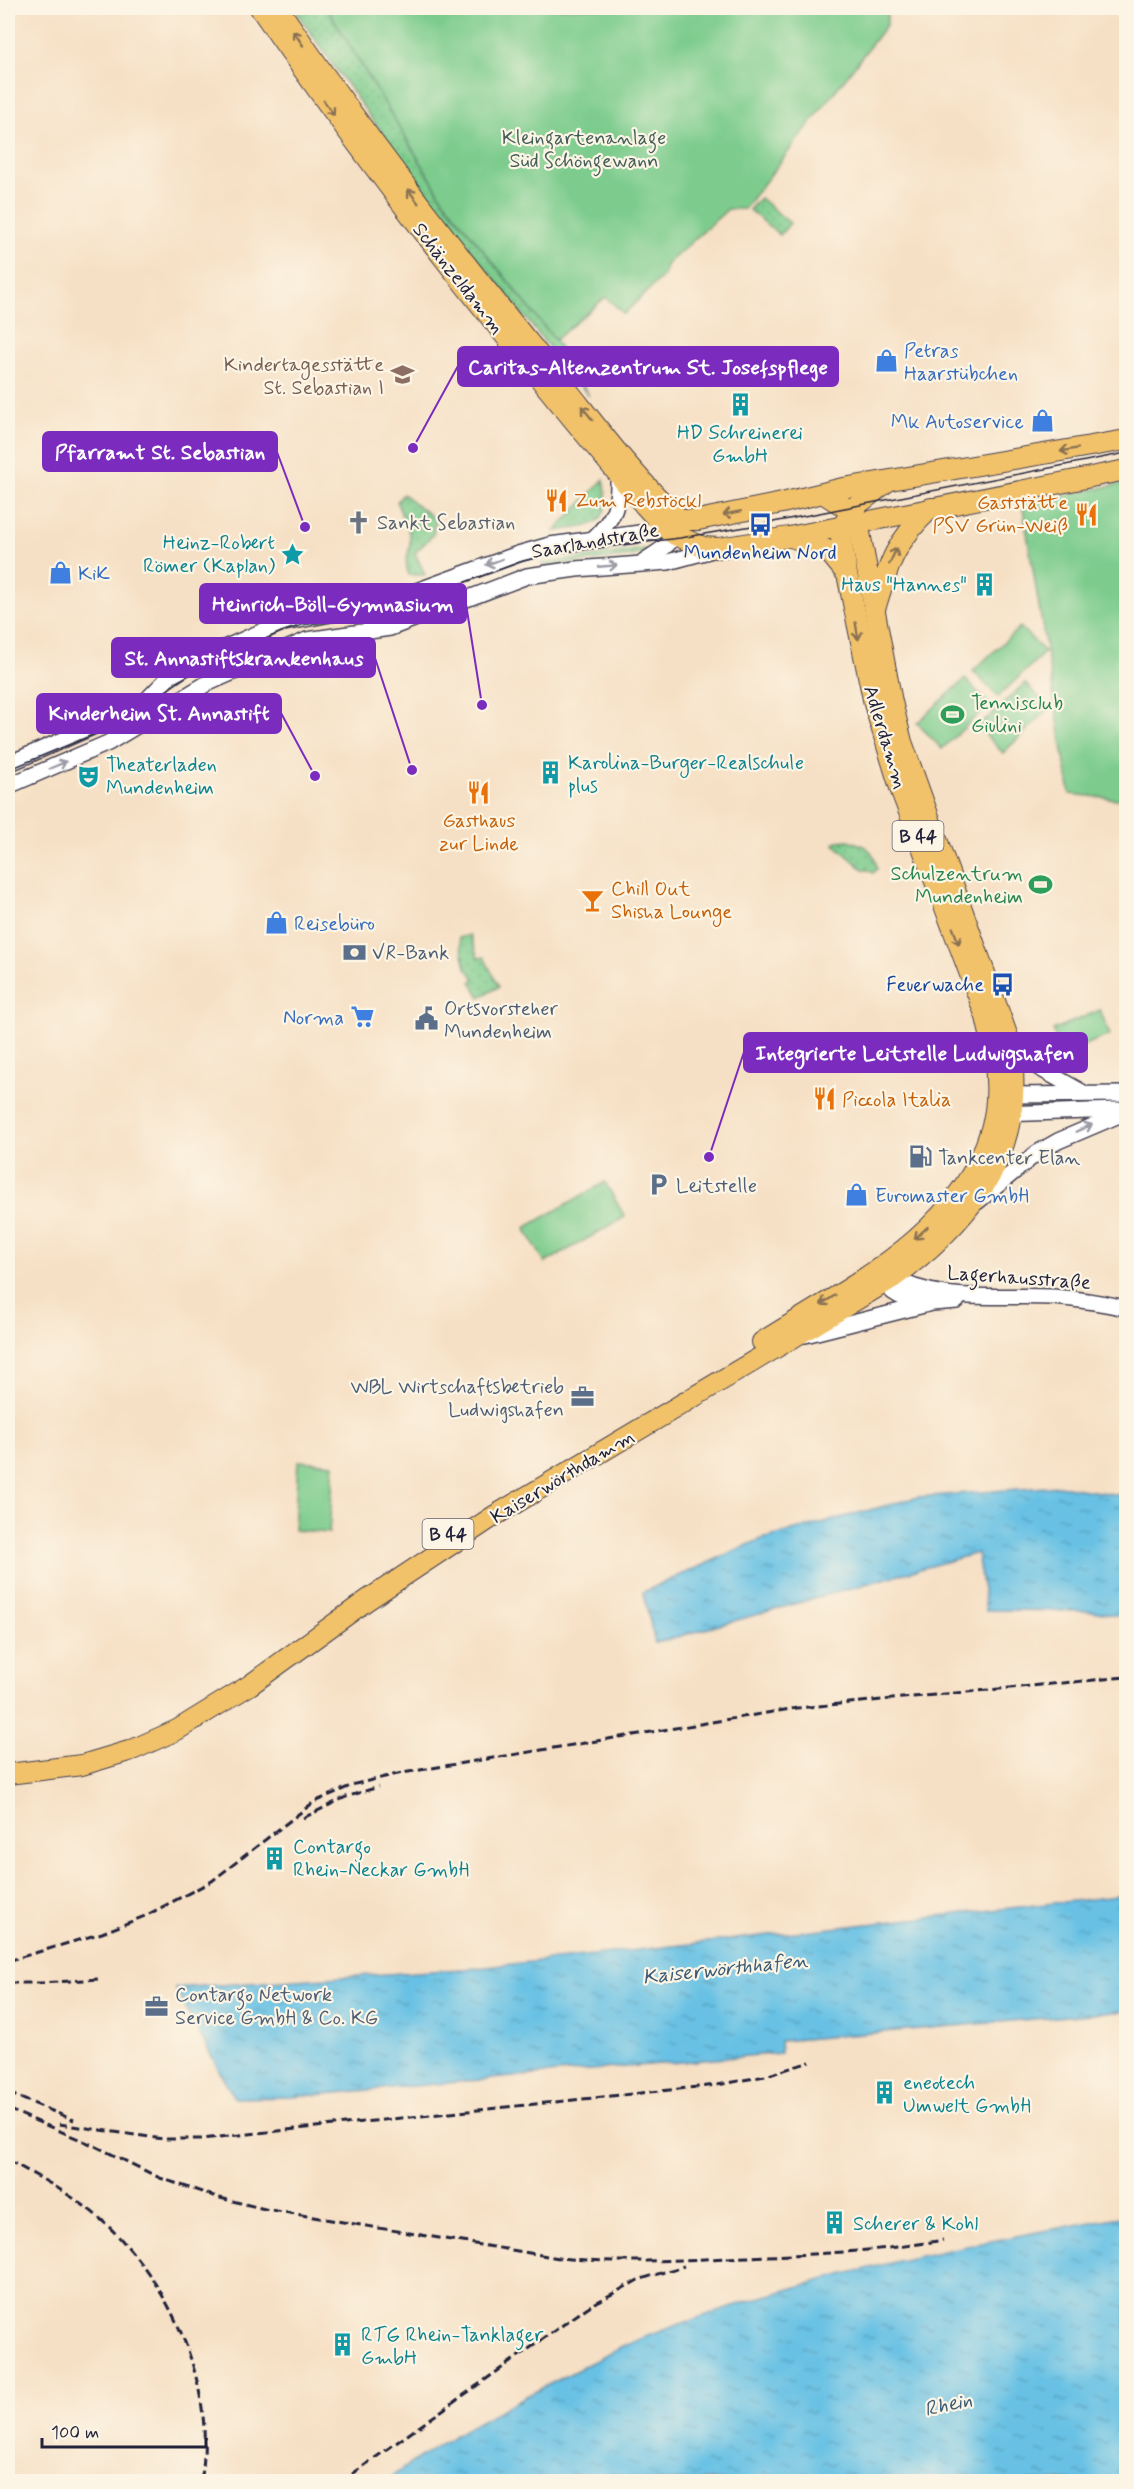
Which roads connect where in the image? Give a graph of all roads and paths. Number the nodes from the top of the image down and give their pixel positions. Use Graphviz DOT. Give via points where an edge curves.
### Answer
graph roads {
  1 [pos="260,8"];
  2 [pos="278,8"];
  3 [pos="1126,440"];
  4 [pos="1126,470"];
  5 [pos="618,473"];
  6 [pos="888,481"];
  7 [pos="824,494"];
  8 [pos="931,508"];
  9 [pos="850,520"];
  10 [pos="674,528"];
  11 [pos="789,537"];
  12 [pos="592,540"];
  13 [pos="711,548"];
  14 [pos="641,563"];
  15 [pos="847,574"];
  16 [pos="875,611"];
  17 [pos="8,764"];
  18 [pos="8,786"];
  19 [pos="1009,1040"];
  20 [pos="1126,1094"];
  21 [pos="1088,1095"];
  22 [pos="1004,1104"];
  23 [pos="1126,1111"];
  24 [pos="968,1210"];
  25 [pos="885,1277"];
  26 [pos="979,1298"];
  27 [pos="932,1303"];
  28 [pos="1126,1308"];
  29 [pos="796,1337"];
  30 [pos="8,1763"];
  31 [pos="8,1774"];
  1 -- 5 [label="main road, Schänzeldamm, one-way" via="331,112 439,254"];
  10 -- 2 [label="main road, Schänzeldamm, one-way" via="632,468 451,246 342,102"];
  3 -- 6 [label="main road, Saarlandstraße, one-way"];
  4 -- 8 [label="main road, Saarlandstraße"];
  5 -- 10 [label="main road, Schänzeldamm"];
  5 -- 12 [label="street" via="615,513"];
  6 -- 7 [label="main road, Saarlandstraße"];
  6 -- 9 [label="main road"];
  7 -- 9 [label="main road"];
  7 -- 10 [label="main road, Saarlandstraße, one-way"];
  8 -- 9 [label="main road, Saarlandstraße"];
  16 -- 8 [label="main road, one-way" via="896,548"];
  9 -- 11 [label="main road, Saarlandstraße"];
  9 -- 15 [label="main road, Adlerdamm / B 44" via="841,538"];
  9 -- 16 [label="main road, Adlerdamm / B 44"];
  10 -- 12 [label="street, Saarlandstraße"];
  10 -- 13 [label="main road, Schänzeldamm"];
  10 -- 14 [label="street, Saarlandstraße" via="657,554"];
  11 -- 13 [label="main road, Saarlandstraße"];
  11 -- 15 [label="main road" via="827,550"];
  12 -- 17 [label="street, Saarlandstraße, one-way" via="518,554 362,610 279,624 170,676 129,718 117,724 97,725"];
  13 -- 14 [label="street, Saarlandstraße" via="678,560"];
  18 -- 14 [label="street, Saarlandstraße, one-way" via="108,743 206,684 307,640 390,628 528,576"];
  15 -- 22 [label="main road, Adlerdamm / B 44, one-way" via="874,704 901,791 986,1017"];
  16 -- 19 [label="main road, Adlerdamm / B 44" via="902,742"];
  19 -- 21 [label="street" via="1052,1076"];
  19 -- 22 [label="main road, B 44" via="1012,1058"];
  20 -- 21 [label="street"];
  21 -- 22 [label="street"];
  22 -- 23 [label="street"];
  22 -- 24 [label="main road, B 44" via="1010,1128 996,1165"];
  22 -- 25 [label="main road, Adlerdamm / B 44, one-way" via="962,1190"];
  24 -- 23 [label="street, one-way" via="1037,1153"];
  24 -- 25 [label="main road, B 44" via="943,1237"];
  25 -- 26 [label="street, Lagerhausstraße" via="917,1288"];
  25 -- 27 [label="street" via="893,1294"];
  25 -- 29 [label="main road, Kaiserwörthdamm / B 44"];
  25 -- 30 [label="main road, Kaiserwörthdamm / B 44, one-way" via="737,1358 487,1507 173,1721 77,1755"];
  26 -- 27 [label="street"];
  26 -- 28 [label="street, Lagerhausstraße" via="1053,1297"];
  27 -- 29 [label="street"];
  29 -- 31 [label="main road, Kaiserwörthdamm / B 44" via="494,1516 250,1685 177,1730 132,1750 82,1765"];
}
